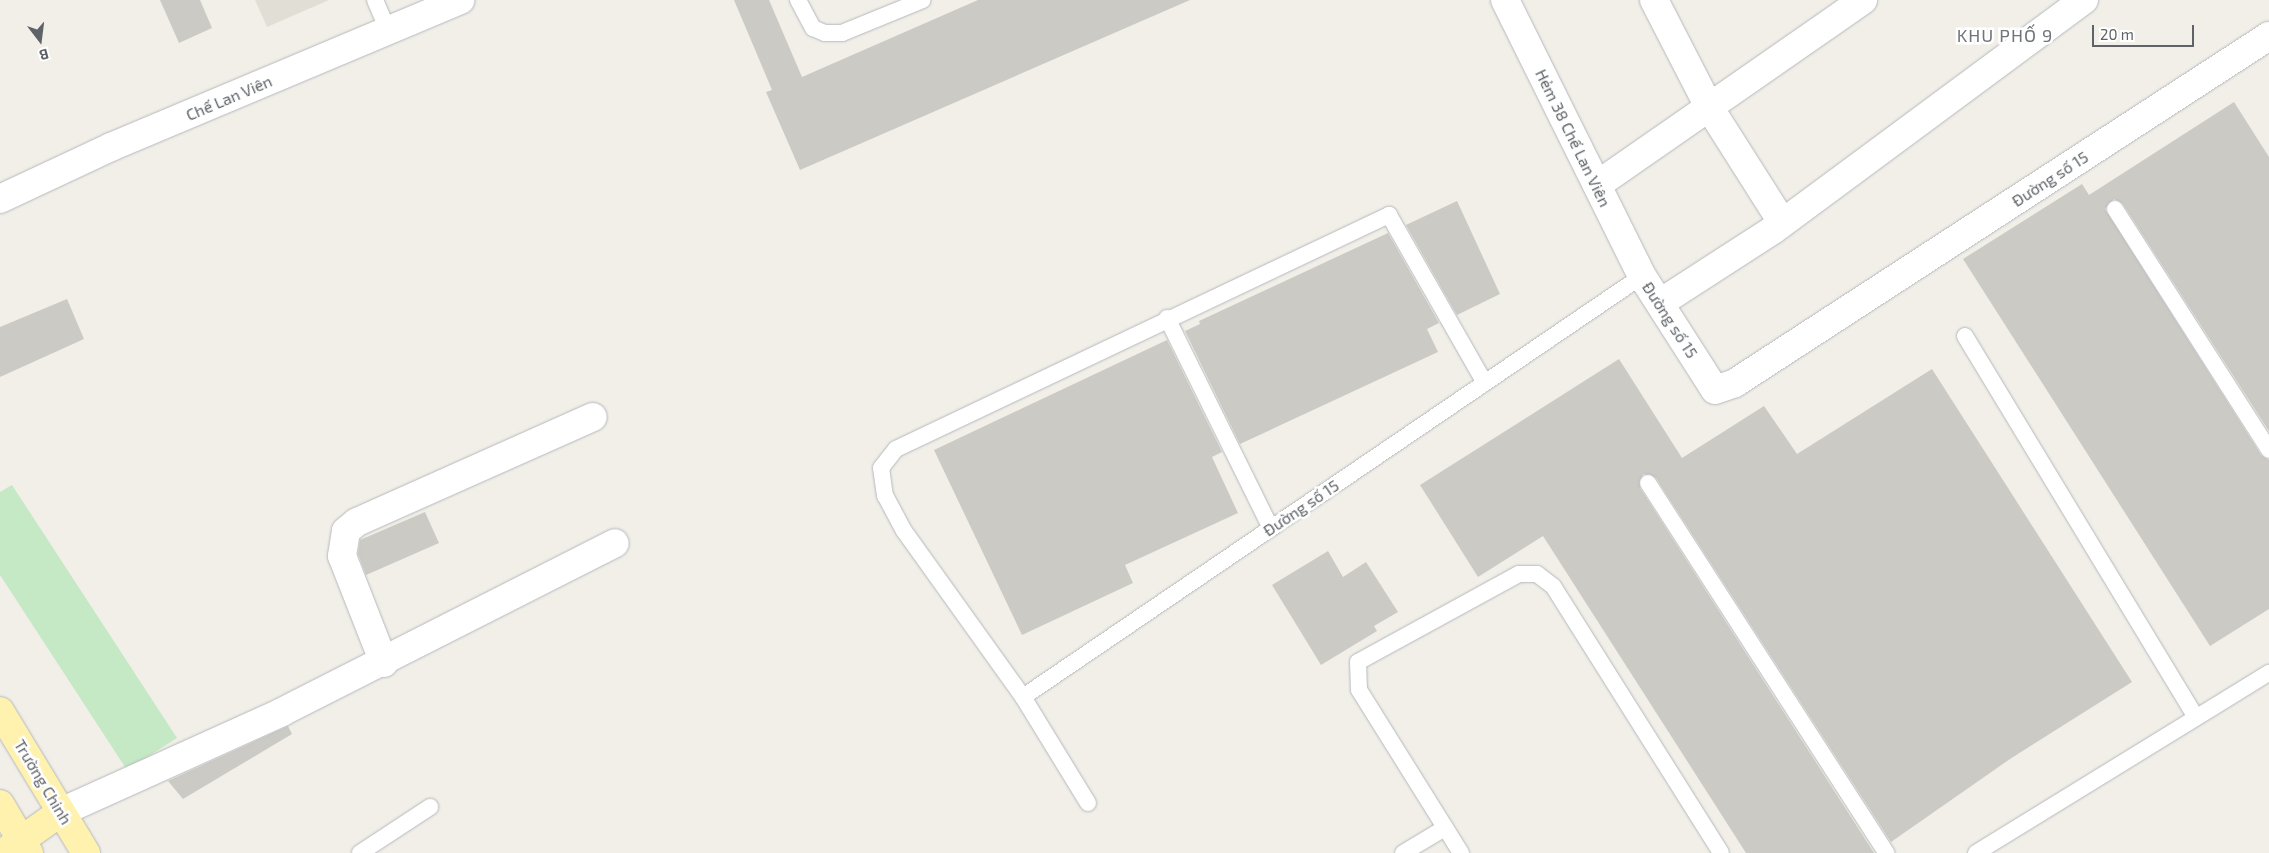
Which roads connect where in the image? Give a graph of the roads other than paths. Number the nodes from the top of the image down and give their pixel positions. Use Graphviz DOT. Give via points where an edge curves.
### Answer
graph roads {
  1 [pos="375,0"];
  2 [pos="460,0"];
  3 [pos="798,0"];
  4 [pos="923,0"];
  5 [pos="1505,0"];
  6 [pos="1654,0"];
  7 [pos="1863,0"];
  8 [pos="2084,0"];
  9 [pos="388,30"];
  10 [pos="2269,36"];
  11 [pos="1709,107"];
  12 [pos="1597,185"];
  13 [pos="0,199"];
  14 [pos="2115,209"];
  15 [pos="1782,222"];
  16 [pos="1642,276"];
  17 [pos="1660,302"];
  18 [pos="1167,318"];
  19 [pos="1965,336"];
  20 [pos="1485,383"];
  21 [pos="593,417"];
  22 [pos="2269,450"];
  23 [pos="1648,483"];
  24 [pos="1271,528"];
  25 [pos="615,543"];
  26 [pos="384,663"];
  27 [pos="2269,673"];
  28 [pos="1023,697"];
  29 [pos="0,711"];
  30 [pos="2196,717"];
  31 [pos="1088,803"];
  32 [pos="0,804"];
  33 [pos="430,807"];
  34 [pos="61,812"];
  35 [pos="1445,828"];
  36 [pos="18,849"];
  37 [pos="1986,850"];
  38 [pos="86,853"];
  39 [pos="360,853"];
  40 [pos="1402,853"];
  41 [pos="1461,853"];
  42 [pos="1721,853"];
  43 [pos="1886,853"];
  1 -- 9 [label="lane"];
  2 -- 9 [label="street, Chế Lan Viên"];
  3 -- 4 [label="lane" via="813,28 825,33 842,33"];
  5 -- 12 [label="street, Hẻm 38 Chế Lan Viên"];
  6 -- 11 [label="street"];
  7 -- 11 [label="street"];
  8 -- 15 [label="street"];
  9 -- 13 [label="street, Chế Lan Viên"];
  10 -- 17 [label="street, Đường số 15" via="1735,383 1715,390"];
  11 -- 12 [label="street"];
  11 -- 15 [label="street"];
  12 -- 16 [label="street, Hẻm 38 Chế Lan Viên"];
  14 -- 22 [label="lane"];
  15 -- 17 [label="street"];
  16 -- 17 [label="street, Đường số 15"];
  16 -- 20 [label="lane, Đường số 15"];
  18 -- 20 [label="lane" via="1390,215"];
  18 -- 24 [label="lane"];
  18 -- 28 [label="lane" via="896,449 881,468 885,496 904,531"];
  19 -- 30 [label="lane"];
  20 -- 24 [label="lane, Đường số 15"];
  21 -- 26 [label="street" via="357,522 346,531 342,556"];
  23 -- 43 [label="lane"];
  24 -- 28 [label="lane, Đường số 15"];
  25 -- 26 [label="street"];
  26 -- 34 [label="street"];
  27 -- 30 [label="lane"];
  28 -- 31 [label="lane"];
  29 -- 34 [label="main road, Trường Chinh"];
  30 -- 37 [label="lane"];
  32 -- 36 [label="main road"];
  33 -- 39 [label="lane"];
  34 -- 36 [label="main road"];
  34 -- 38 [label="main road, Trường Chinh"];
  35 -- 40 [label="lane"];
  35 -- 41 [label="lane"];
  35 -- 42 [label="lane" via="1359,690 1358,662 1519,574 1537,574 1553,586"];
}
